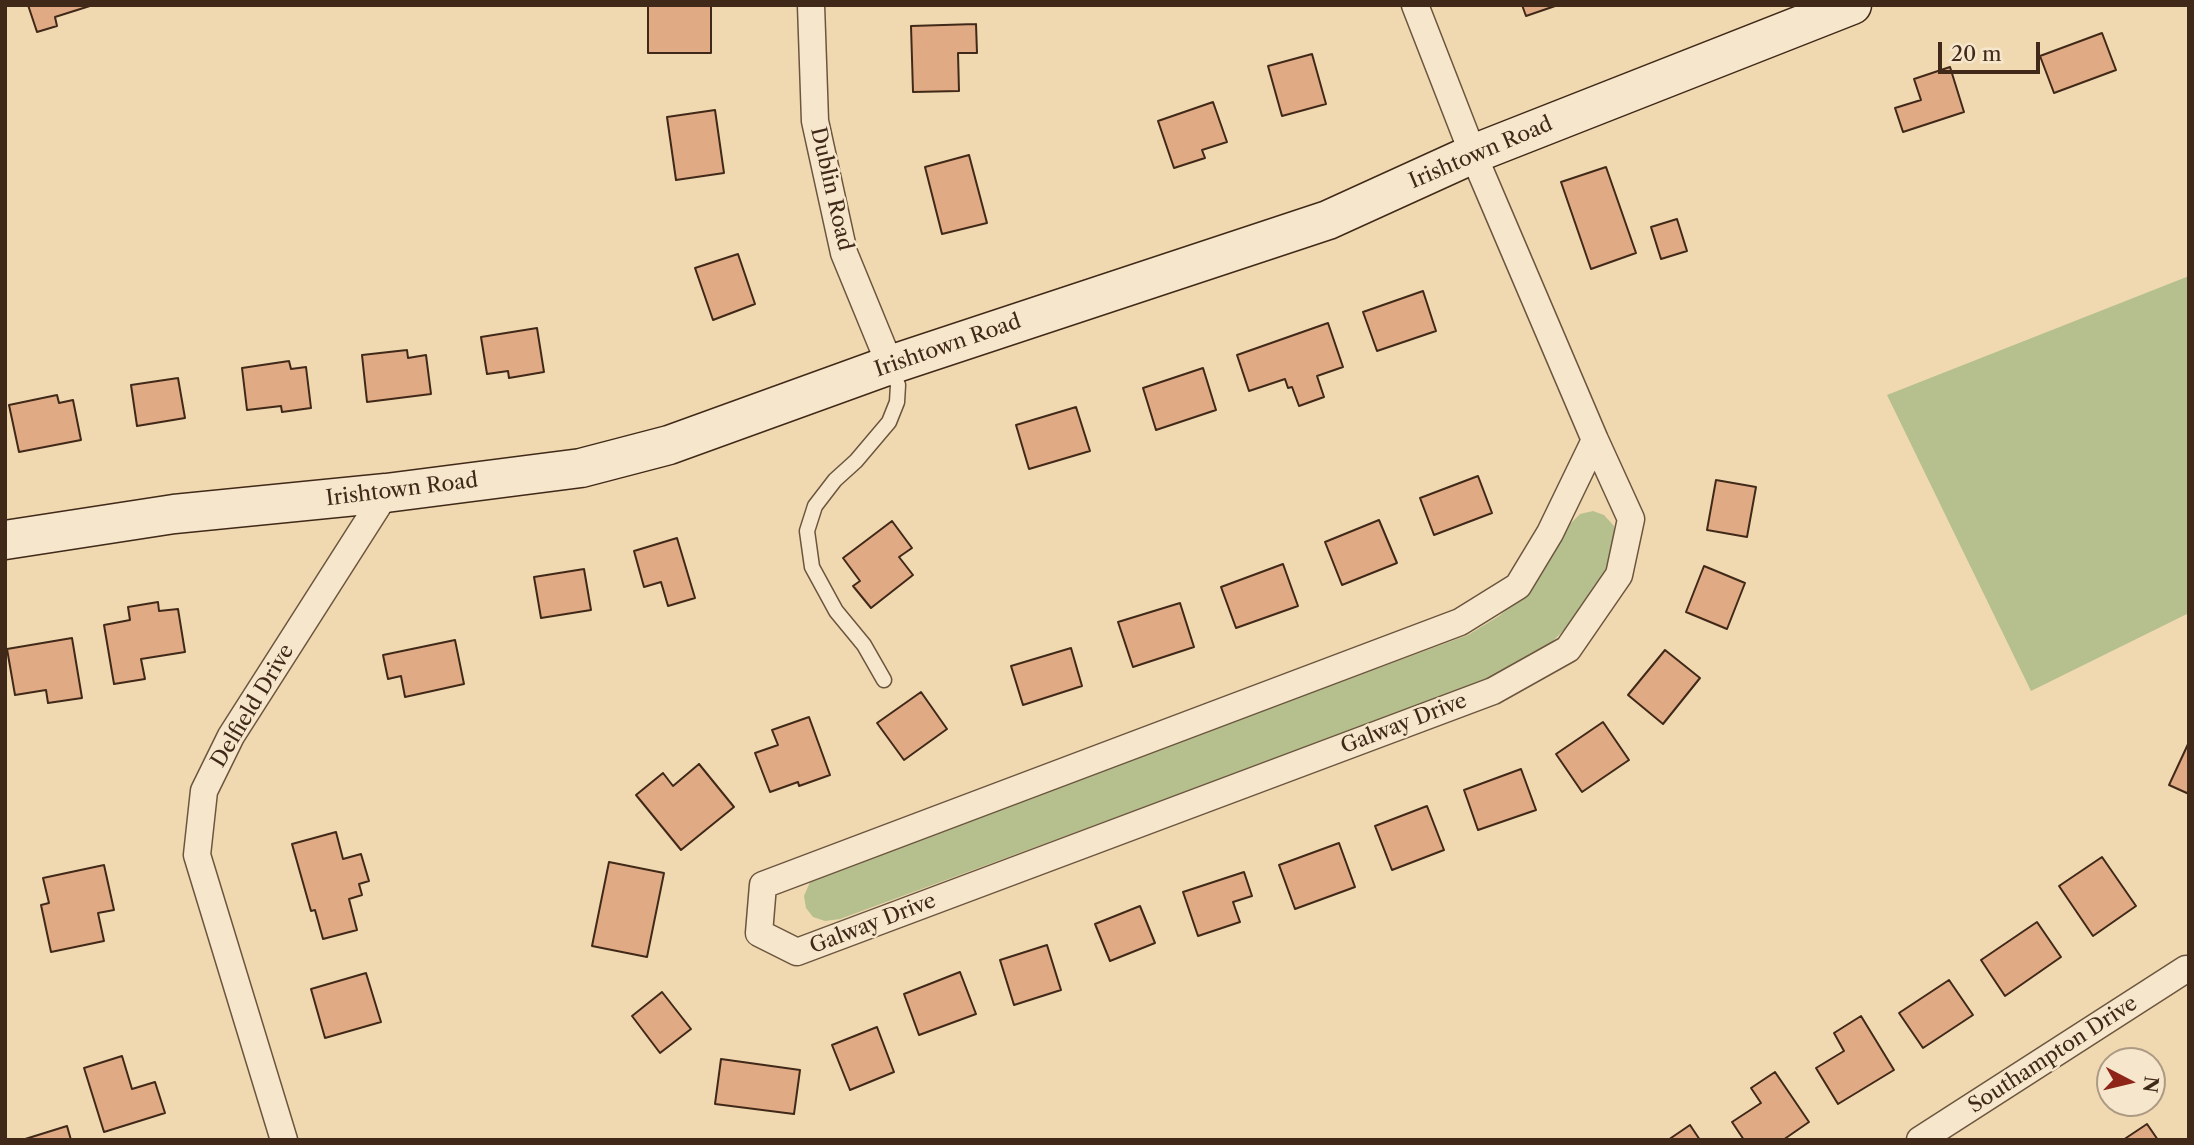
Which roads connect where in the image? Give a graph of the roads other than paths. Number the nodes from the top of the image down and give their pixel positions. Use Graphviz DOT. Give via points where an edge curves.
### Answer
graph roads {
  1 [pos="811,5"];
  2 [pos="1415,5"];
  3 [pos="1852,5"];
  4 [pos="1473,154"];
  5 [pos="890,365"];
  6 [pos="1595,440"];
  7 [pos="386,493"];
  8 [pos="5,540"];
  9 [pos="884,680"];
  10 [pos="2186,969"];
  11 [pos="284,1140"];
  12 [pos="1920,1140"];
  1 -- 5 [label="street, Dublin Road" via="815,121 844,253"];
  2 -- 4 [label="street, Galway Drive"];
  3 -- 4 [label="street, Irishtown Road"];
  4 -- 5 [label="street, Irishtown Road" via="1328,219"];
  4 -- 6 [label="street, Galway Drive"];
  5 -- 7 [label="street, Irishtown Road" via="669,445 581,468"];
  5 -- 9 [label="lane" via="898,385 889,422 815,506 807,531 812,567"];
  6 -- 6 [label="street, Galway Drive" via="1550,533 1518,586 1460,622 763,885 759,933 797,952 1493,691 1568,649 1619,575 1631,519"];
  7 -- 8 [label="street, Irishtown Road" via="174,514"];
  7 -- 11 [label="street, Delfield Drive" via="231,736 204,791 197,855"];
  10 -- 12 [label="street, Southampton Drive"];
}
